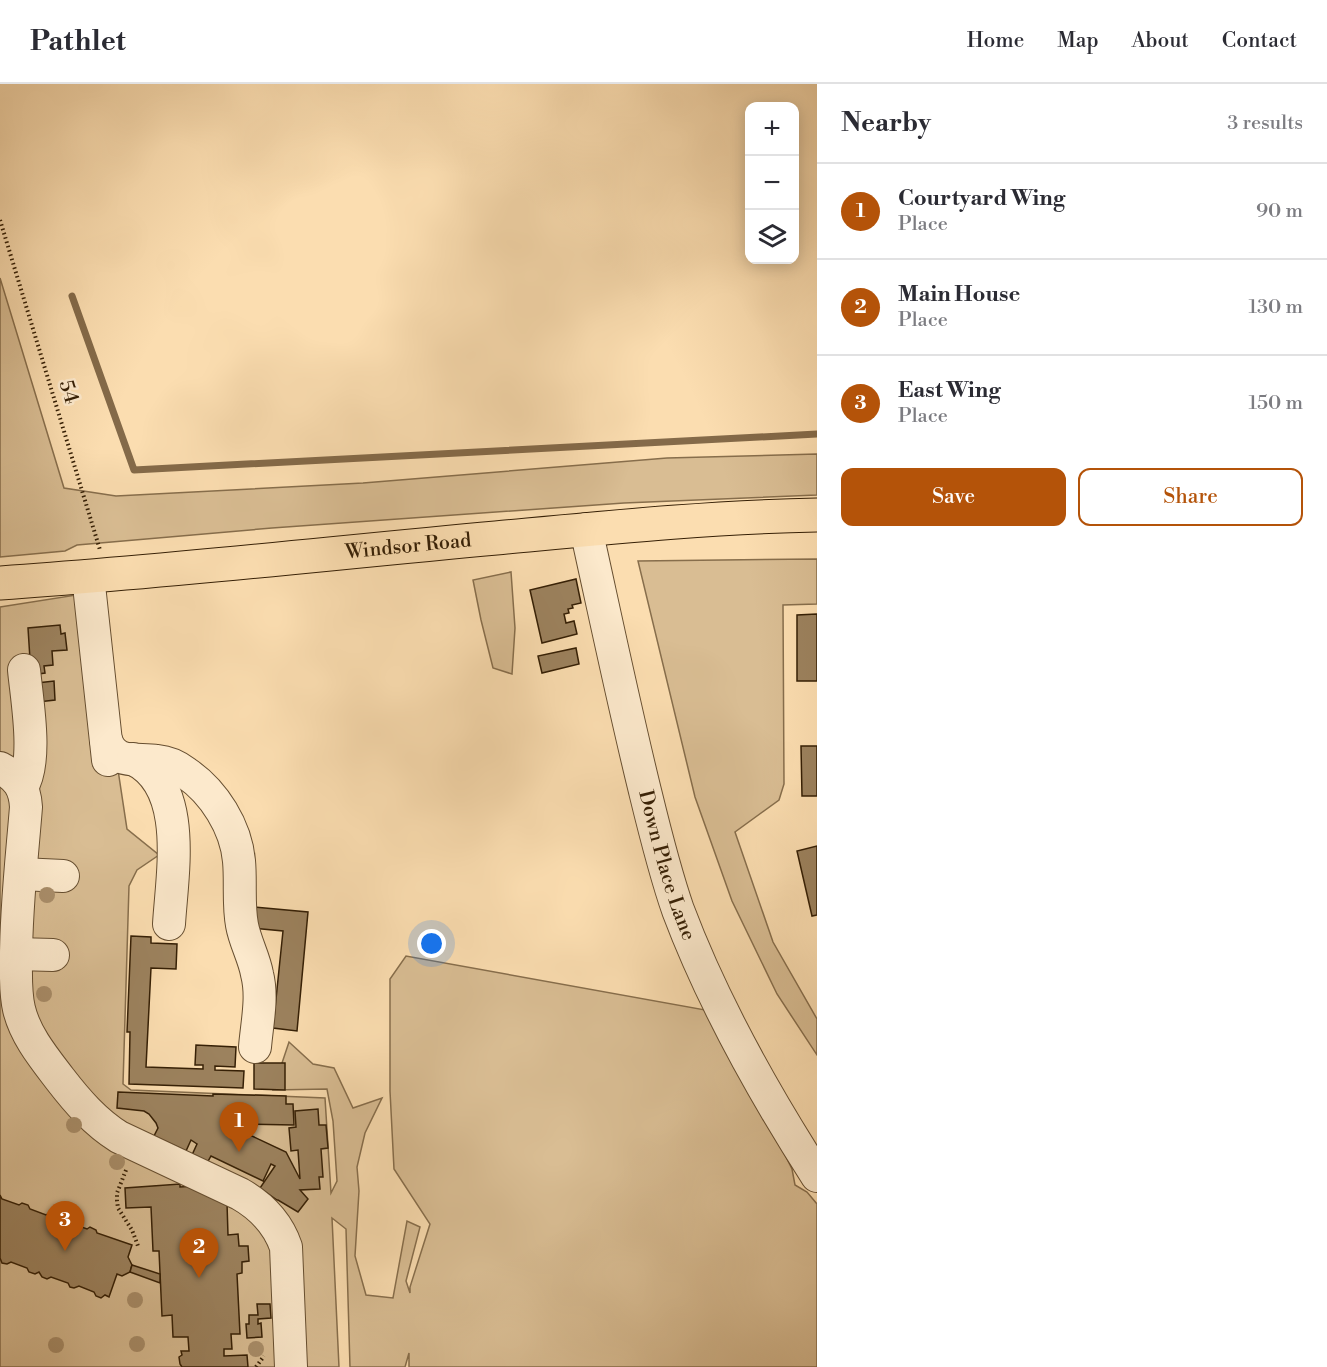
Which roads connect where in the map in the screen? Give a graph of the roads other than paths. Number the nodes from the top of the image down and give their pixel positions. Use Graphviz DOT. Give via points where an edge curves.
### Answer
graph roads {
  1 [pos="817,515"];
  2 [pos="586,529"];
  3 [pos="98,575"];
  4 [pos="0,583"];
  5 [pos="24,670"];
  6 [pos="116,754"];
  7 [pos="11,778"];
  8 [pos="15,856"];
  9 [pos="63,876"];
  10 [pos="9,913"];
  11 [pos="169,924"];
  12 [pos="16,954"];
  13 [pos="53,955"];
  14 [pos="11,1021"];
  15 [pos="255,1047"];
  16 [pos="817,1176"];
  17 [pos="291,1367"];
  1 -- 2 [label="main road, Windsor Road"];
  2 -- 3 [label="main road, Windsor Road"];
  2 -- 16 [label="street, Down Place Lane" via="634,746 678,909 731,1029"];
  3 -- 4 [label="main road, Windsor Road"];
  3 -- 6 [label="street"];
  5 -- 7 [label="street" via="30,735 28,776"];
  6 -- 11 [label="street" via="148,768 160,784 171,814 174,837"];
  6 -- 15 [label="street" via="159,761 187,773 205,789 230,827 239,860 242,926 259,983"];
  7 -- 8 [label="street" via="25,793 26,807"];
  8 -- 9 [label="street"];
  8 -- 10 [label="street"];
  10 -- 12 [label="street"];
  12 -- 13 [label="street"];
  12 -- 14 [label="street" via="17,996"];
  14 -- 17 [label="street" via="31,1038 99,1123 119,1137 240,1194 275,1225 286,1247"];
}
